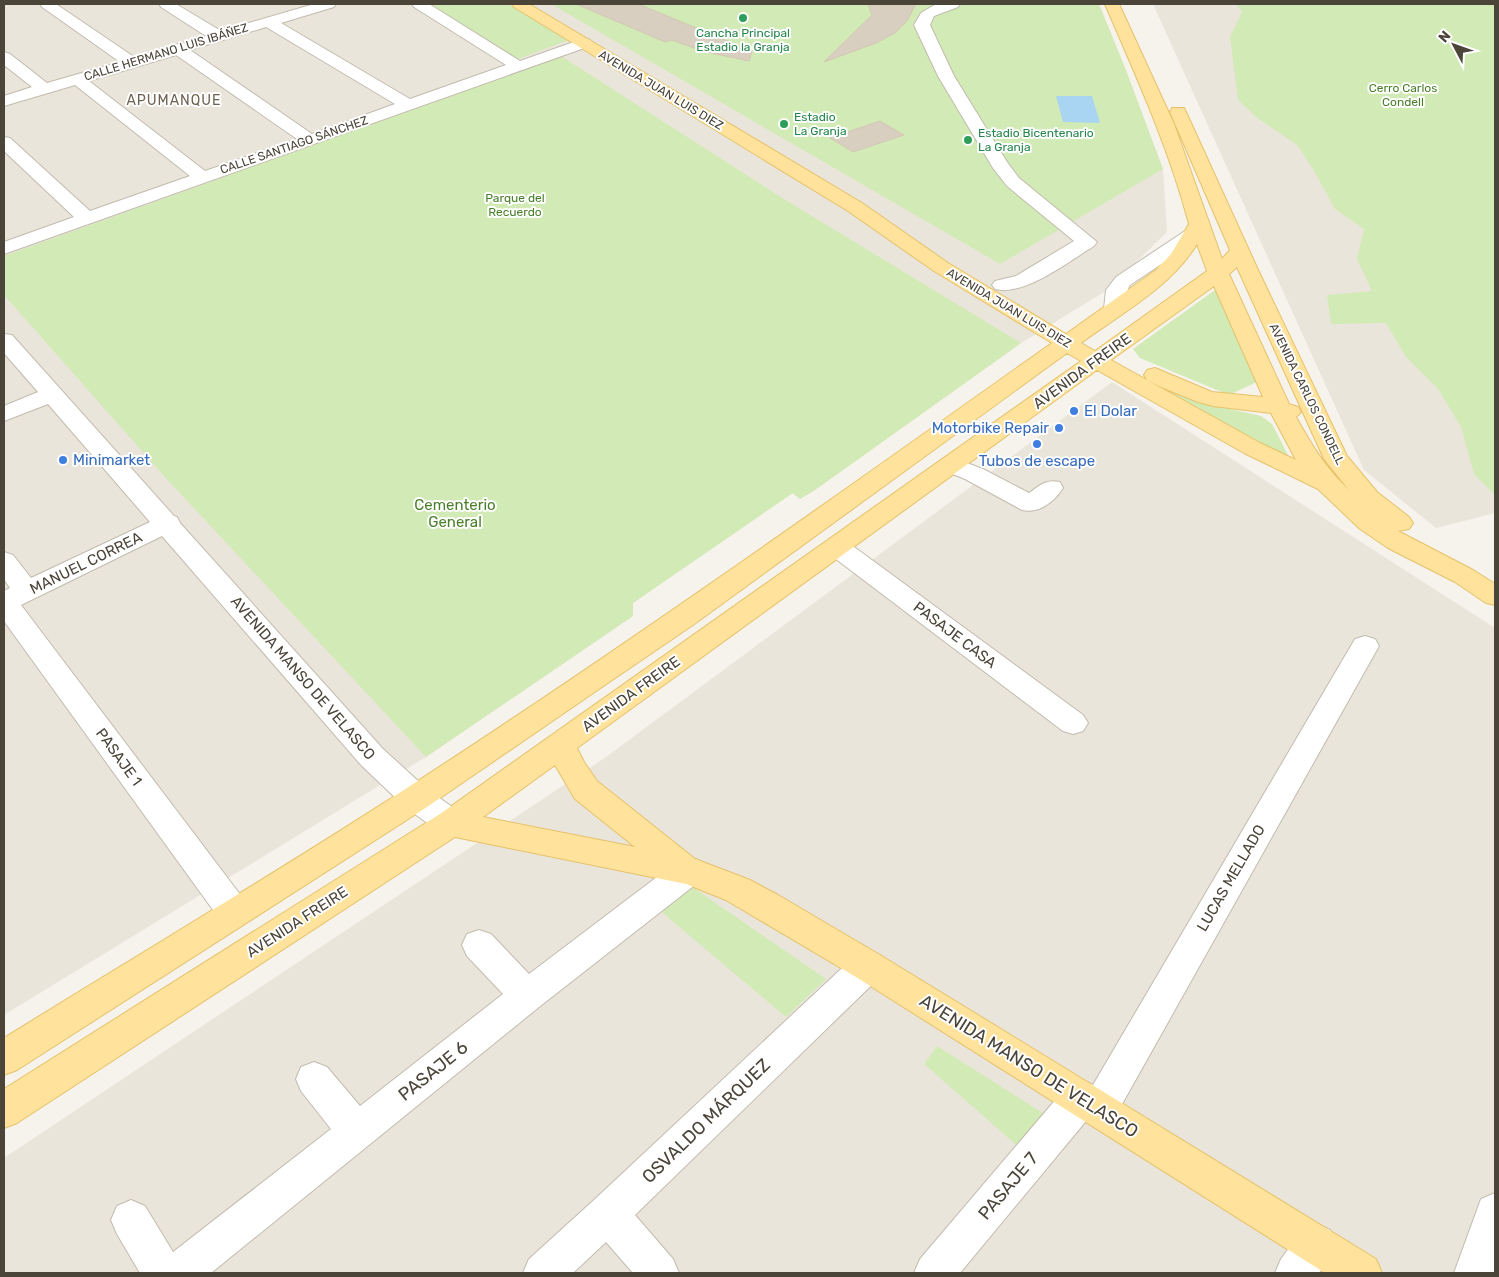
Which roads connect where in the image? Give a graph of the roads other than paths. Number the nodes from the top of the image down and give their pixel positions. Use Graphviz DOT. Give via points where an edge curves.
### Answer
graph roads {
  1 [pos="47,4"];
  2 [pos="190,4"];
  3 [pos="329,4"];
  4 [pos="419,4"];
  5 [pos="519,4"];
  6 [pos="953,4"];
  7 [pos="1112,4"];
  8 [pos="1127,4"];
  9 [pos="170,6"];
  10 [pos="268,22"];
  11 [pos="219,37"];
  12 [pos="585,43"];
  13 [pos="178,49"];
  14 [pos="4,57"];
  15 [pos="132,63"];
  16 [pos="518,66"];
  17 [pos="77,79"];
  18 [pos="44,89"];
  19 [pos="4,101"];
  20 [pos="408,105"];
  21 [pos="310,140"];
  22 [pos="4,142"];
  23 [pos="202,177"];
  24 [pos="855,207"];
  25 [pos="87,219"];
  26 [pos="1195,230"];
  27 [pos="4,248"];
  28 [pos="1239,250"];
  29 [pos="1218,273"];
  30 [pos="1002,285"];
  31 [pos="1074,338"];
  32 [pos="4,340"];
  33 [pos="1104,356"];
  34 [pos="52,394"];
  35 [pos="1279,407"];
  36 [pos="4,414"];
  37 [pos="1323,432"];
  38 [pos="951,465"];
  39 [pos="1327,484"];
  40 [pos="1051,488"];
  41 [pos="168,524"];
  42 [pos="837,547"];
  43 [pos="4,561"];
  44 [pos="1464,576"];
  45 [pos="1495,596"];
  46 [pos="12,599"];
  47 [pos="1364,646"];
  48 [pos="1073,723"];
  49 [pos="561,745"];
  50 [pos="416,798"];
  51 [pos="451,824"];
  52 [pos="689,871"];
  53 [pos="233,912"];
  54 [pos="479,945"];
  55 [pos="868,966"];
  56 [pos="527,996"];
  57 [pos="4,1058"];
  58 [pos="314,1078"];
  59 [pos="1090,1104"];
  60 [pos="4,1110"];
  61 [pos="357,1132"];
  62 [pos="1495,1213"];
  63 [pos="608,1214"];
  64 [pos="131,1220"];
  65 [pos="1306,1259"];
  66 [pos="163,1273"];
  67 [pos="179,1273"];
  68 [pos="543,1273"];
  69 [pos="659,1273"];
  70 [pos="934,1273"];
  71 [pos="1362,1273"];
  72 [pos="1474,1273"];
  1 -- 15 [label="street"];
  2 -- 9 [label="street"];
  3 -- 10 [label="street, CALLE HERMANO LUIS IBÁÑEZ"];
  4 -- 16 [label="street"];
  5 -- 12 [label="main road, AVENIDA JUAN LUIS DIEZ"];
  6 -- 30 [label="street" via="934,9 922,22 946,76 1013,182 1087,242 1023,280"];
  7 -- 26 [label="main road, AVENIDA CARLOS CONDELL" via="1165,124 1190,192"];
  8 -- 28 [label="main road, AVENIDA CARLOS CONDELL"];
  9 -- 11 [label="street"];
  10 -- 11 [label="street, CALLE HERMANO LUIS IBÁÑEZ"];
  10 -- 20 [label="street"];
  11 -- 13 [label="street, CALLE HERMANO LUIS IBÁÑEZ"];
  12 -- 16 [label="street, CALLE SANTIAGO SÁNCHEZ"];
  12 -- 24 [label="main road, AVENIDA JUAN LUIS DIEZ"];
  13 -- 15 [label="street, CALLE HERMANO LUIS IBÁÑEZ"];
  13 -- 21 [label="street"];
  14 -- 18 [label="street"];
  15 -- 17 [label="street, CALLE HERMANO LUIS IBÁÑEZ"];
  16 -- 20 [label="street, CALLE SANTIAGO SÁNCHEZ"];
  17 -- 18 [label="street, CALLE HERMANO LUIS IBÁÑEZ"];
  17 -- 23 [label="street"];
  18 -- 19 [label="street, CALLE HERMANO LUIS IBÁÑEZ"];
  20 -- 21 [label="street, CALLE SANTIAGO SÁNCHEZ"];
  21 -- 23 [label="street, CALLE SANTIAGO SÁNCHEZ"];
  22 -- 25 [label="street"];
  23 -- 25 [label="street, CALLE SANTIAGO SÁNCHEZ"];
  24 -- 30 [label="main road, AVENIDA JUAN LUIS DIEZ"];
  24 -- 31 [label="main road, AVENIDA JUAN LUIS DIEZ" via="941,267"];
  25 -- 27 [label="street, CALLE SANTIAGO SÁNCHEZ"];
  26 -- 29 [label="main road, AVENIDA CARLOS CONDELL"];
  26 -- 31 [label="main road, AVENIDA FREIRE" via="1163,274"];
  28 -- 29 [label="main road, AVENIDA FREIRE"];
  28 -- 37 [label="main road, AVENIDA CARLOS CONDELL"];
  29 -- 33 [label="main road, AVENIDA FREIRE"];
  29 -- 35 [label="main road, AVENIDA CARLOS CONDELL"];
  30 -- 31 [label="main road, AVENIDA JUAN LUIS DIEZ"];
  31 -- 33 [label="main road, AVENIDA JUAN LUIS DIEZ"];
  31 -- 50 [label="main road, AVENIDA FREIRE" via="683,618"];
  32 -- 34 [label="street, AVENIDA MANSO DE VELASCO"];
  33 -- 35 [label="main road, AVENIDA JUAN LUIS DIEZ" via="1213,399"];
  33 -- 38 [label="main road, AVENIDA FREIRE"];
  33 -- 39 [label="main road, AVENIDA JUAN LUIS DIEZ" via="1252,448"];
  34 -- 36 [label="street"];
  34 -- 41 [label="street, AVENIDA MANSO DE VELASCO"];
  35 -- 37 [label="main road, AVENIDA JUAN LUIS DIEZ"];
  35 -- 39 [label="main road, AVENIDA CARLOS CONDELL" via="1305,455"];
  37 -- 44 [label="main road, AVENIDA CARLOS CONDELL" via="1336,459 1363,492"];
  38 -- 40 [label="street" via="1031,504"];
  38 -- 42 [label="main road, AVENIDA FREIRE"];
  39 -- 44 [label="main road, AVENIDA CARLOS CONDELL" via="1355,512 1382,532 1427,559"];
  41 -- 46 [label="street, MANUEL CORREA"];
  41 -- 50 [label="street, AVENIDA MANSO DE VELASCO" via="372,757"];
  42 -- 48 [label="street, PASAJE CASA"];
  42 -- 49 [label="main road, AVENIDA FREIRE"];
  43 -- 46 [label="street, PASAJE 1"];
  44 -- 45 [label="main road"];
  46 -- 53 [label="street, PASAJE 1"];
  47 -- 59 [label="street, LUCAS MELLADO"];
  49 -- 51 [label="main road, AVENIDA FREIRE"];
  49 -- 52 [label="main road, AVENIDA MANSO DE VELASCO" via="586,790"];
  50 -- 51 [label="street, AVENIDA MANSO DE VELASCO"];
  50 -- 53 [label="main road, AVENIDA FREIRE"];
  51 -- 52 [label="main road, AVENIDA MANSO DE VELASCO"];
  51 -- 60 [label="main road, AVENIDA FREIRE"];
  52 -- 55 [label="main road, AVENIDA MANSO DE VELASCO" via="738,890"];
  52 -- 56 [label="street, PASAJE 6"];
  53 -- 57 [label="main road, AVENIDA FREIRE"];
  54 -- 56 [label="street"];
  55 -- 59 [label="main road, AVENIDA MANSO DE VELASCO"];
  55 -- 63 [label="street, OSVALDO MÁRQUEZ"];
  56 -- 61 [label="street, PASAJE 6"];
  58 -- 61 [label="street"];
  59 -- 65 [label="main road, AVENIDA MANSO DE VELASCO"];
  59 -- 70 [label="street, PASAJE 7"];
  61 -- 67 [label="street, PASAJE 6"];
  62 -- 72 [label="street"];
  63 -- 68 [label="street, OSVALDO MÁRQUEZ"];
  63 -- 69 [label="street"];
  64 -- 66 [label="street"];
  65 -- 71 [label="main road, AVENIDA MANSO DE VELASCO"];
}
